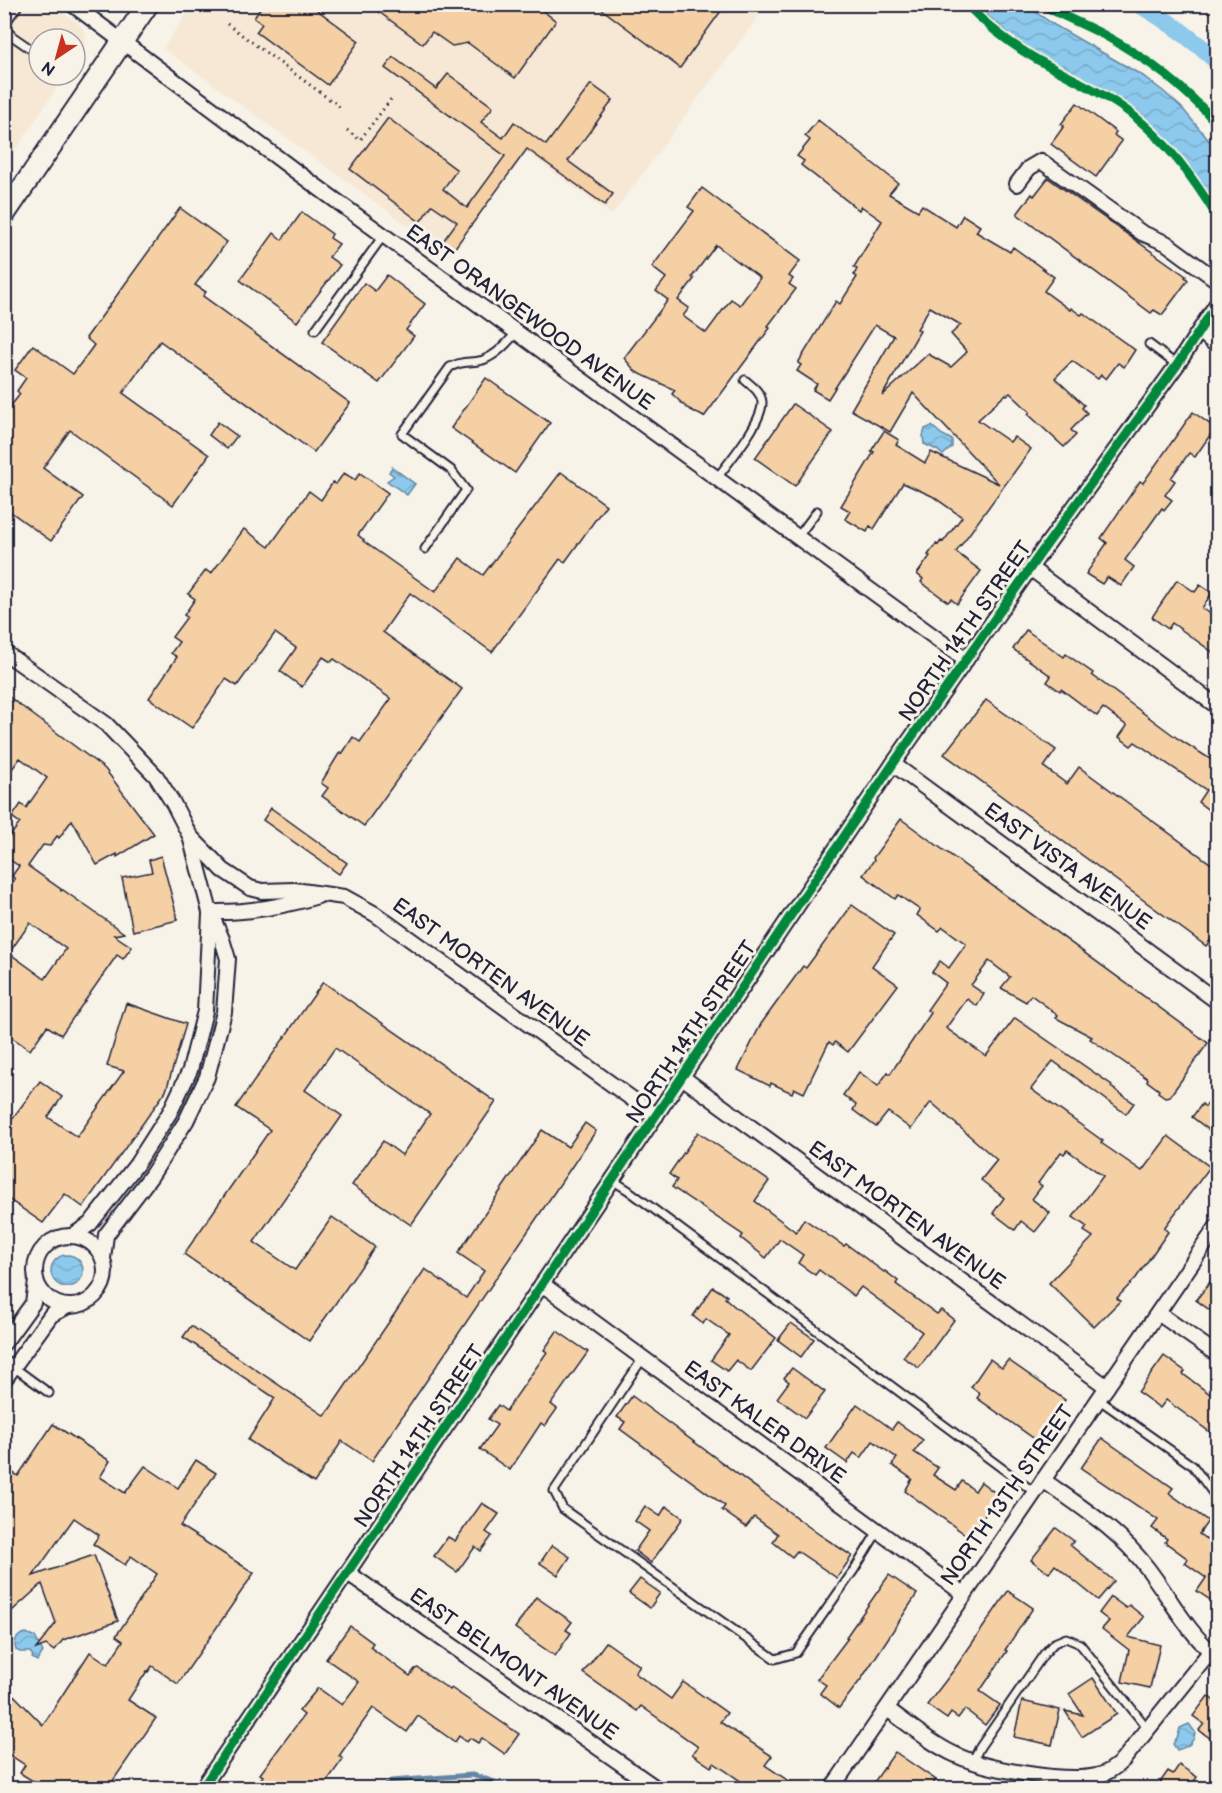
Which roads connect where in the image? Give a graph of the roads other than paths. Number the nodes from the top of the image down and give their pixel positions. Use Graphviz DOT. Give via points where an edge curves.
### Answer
graph roads {
  1 [pos="19,4"];
  2 [pos="72,4"];
  3 [pos="148,4"];
  4 [pos="4,25"];
  5 [pos="122,43"];
  6 [pos="27,46"];
  7 [pos="1017,184"];
  8 [pos="4,215"];
  9 [pos="383,236"];
  10 [pos="1218,281"];
  11 [pos="1218,302"];
  12 [pos="315,330"];
  13 [pos="1200,331"];
  14 [pos="517,332"];
  15 [pos="1149,344"];
  16 [pos="1218,347"];
  17 [pos="1177,365"];
  18 [pos="745,380"];
  19 [pos="716,479"];
  20 [pos="817,511"];
  21 [pos="797,538"];
  22 [pos="425,549"];
  23 [pos="1030,568"];
  24 [pos="4,652"];
  25 [pos="966,660"];
  26 [pos="1218,707"];
  27 [pos="893,765"];
  28 [pos="190,836"];
  29 [pos="326,893"];
  30 [pos="210,912"];
  31 [pos="1218,1002"];
  32 [pos="682,1077"];
  33 [pos="656,1116"];
  34 [pos="612,1180"];
  35 [pos="1216,1229"];
  36 [pos="72,1236"];
  37 [pos="103,1258"];
  38 [pos="36,1281"];
  39 [pos="542,1284"];
  40 [pos="68,1306"];
  41 [pos="1158,1313"];
  42 [pos="4,1343"];
  43 [pos="1218,1355"];
  44 [pos="643,1358"];
  45 [pos="9,1364"];
  46 [pos="4,1380"];
  47 [pos="1107,1387"];
  48 [pos="49,1393"];
  49 [pos="1098,1399"];
  50 [pos="1043,1480"];
  51 [pos="1034,1492"];
  52 [pos="1218,1500"];
  53 [pos="878,1531"];
  54 [pos="348,1574"];
  55 [pos="964,1594"];
  56 [pos="1214,1655"];
  57 [pos="887,1709"];
  58 [pos="1148,1729"];
  59 [pos="972,1762"];
  60 [pos="202,1788"];
  61 [pos="656,1788"];
  62 [pos="832,1788"];
  1 -- 4 [label="lane"];
  2 -- 5 [label="street, EAST ORANGEWOOD AVENUE"];
  3 -- 5 [label="main road"];
  4 -- 6 [label="lane"];
  5 -- 8 [label="main road"];
  5 -- 9 [label="street, EAST ORANGEWOOD AVENUE"];
  7 -- 10 [label="street" via="1029,168 1041,161"];
  9 -- 12 [label="lane"];
  9 -- 14 [label="street, EAST ORANGEWOOD AVENUE"];
  11 -- 13 [label="street, NORTH 14TH STREET"];
  13 -- 16 [label="street"];
  13 -- 17 [label="street, NORTH 14TH STREET"];
  14 -- 19 [label="street, EAST ORANGEWOOD AVENUE"];
  14 -- 22 [label="lane" via="502,349 482,360 461,361 450,368 402,434 451,470 466,490"];
  15 -- 17 [label="lane"];
  17 -- 23 [label="street, NORTH 14TH STREET"];
  18 -- 19 [label="lane" via="760,395 759,418"];
  19 -- 21 [label="street, EAST ORANGEWOOD AVENUE"];
  20 -- 21 [label="lane"];
  21 -- 25 [label="street, EAST ORANGEWOOD AVENUE"];
  23 -- 25 [label="street, NORTH 14TH STREET"];
  23 -- 26 [label="street"];
  24 -- 28 [label="street, EAST MORTEN AVENUE" via="115,733 156,776"];
  25 -- 27 [label="street, NORTH 14TH STREET"];
  27 -- 31 [label="street, EAST VISTA AVENUE"];
  27 -- 32 [label="street, NORTH 14TH STREET"];
  28 -- 29 [label="street, EAST MORTEN AVENUE" via="223,870 250,888"];
  28 -- 30 [label="street, EAST MORTEN AVENUE"];
  29 -- 30 [label="street" via="262,910"];
  29 -- 33 [label="street, EAST MORTEN AVENUE" via="344,897 375,914"];
  30 -- 36 [label="street" via="205,1011 190,1070 170,1112 136,1165 90,1224"];
  30 -- 37 [label="street" via="228,959 224,1012 207,1077 176,1137 106,1235"];
  32 -- 33 [label="street, NORTH 14TH STREET"];
  32 -- 47 [label="street, EAST MORTEN AVENUE"];
  33 -- 34 [label="street, NORTH 14TH STREET"];
  34 -- 39 [label="street, NORTH 14TH STREET"];
  34 -- 51 [label="lane"];
  35 -- 41 [label="street, NORTH 13TH STREET"];
  36 -- 37 [label="street" via="91,1242"];
  36 -- 38 [label="street" via="57,1238 41,1251"];
  37 -- 40 [label="street" via="106,1268 102,1287 88,1302"];
  38 -- 40 [label="street" via="48,1299"];
  38 -- 42 [label="street" via="33,1303"];
  39 -- 44 [label="street, EAST KALER DRIVE"];
  39 -- 54 [label="street, NORTH 14TH STREET"];
  40 -- 45 [label="street" via="51,1315"];
  41 -- 43 [label="street"];
  41 -- 47 [label="street, NORTH 13TH STREET"];
  44 -- 53 [label="street, EAST KALER DRIVE"];
  44 -- 53 [label="lane" via="554,1491 563,1509 775,1659 796,1653"];
  45 -- 46 [label="street"];
  45 -- 48 [label="lane"];
  47 -- 49 [label="street, NORTH 13TH STREET"];
  49 -- 50 [label="street, NORTH 13TH STREET"];
  49 -- 52 [label="lane" via="1193,1466"];
  50 -- 51 [label="street, NORTH 13TH STREET"];
  50 -- 56 [label="street" via="1098,1519 1132,1550 1185,1624"];
  51 -- 55 [label="street, NORTH 13TH STREET"];
  53 -- 55 [label="street, EAST KALER DRIVE"];
  54 -- 60 [label="street, NORTH 14TH STREET"];
  54 -- 61 [label="street, EAST BELMONT AVENUE"];
  55 -- 57 [label="street, NORTH 13TH STREET"];
  56 -- 58 [label="street"];
  57 -- 59 [label="street" via="953,1754"];
  57 -- 62 [label="street, NORTH 13TH STREET"];
  58 -- 59 [label="street" via="1123,1760 1116,1776 1078,1778"];
  58 -- 59 [label="lane" via="1080,1644 1066,1638 1054,1642 1044,1654"];
}
